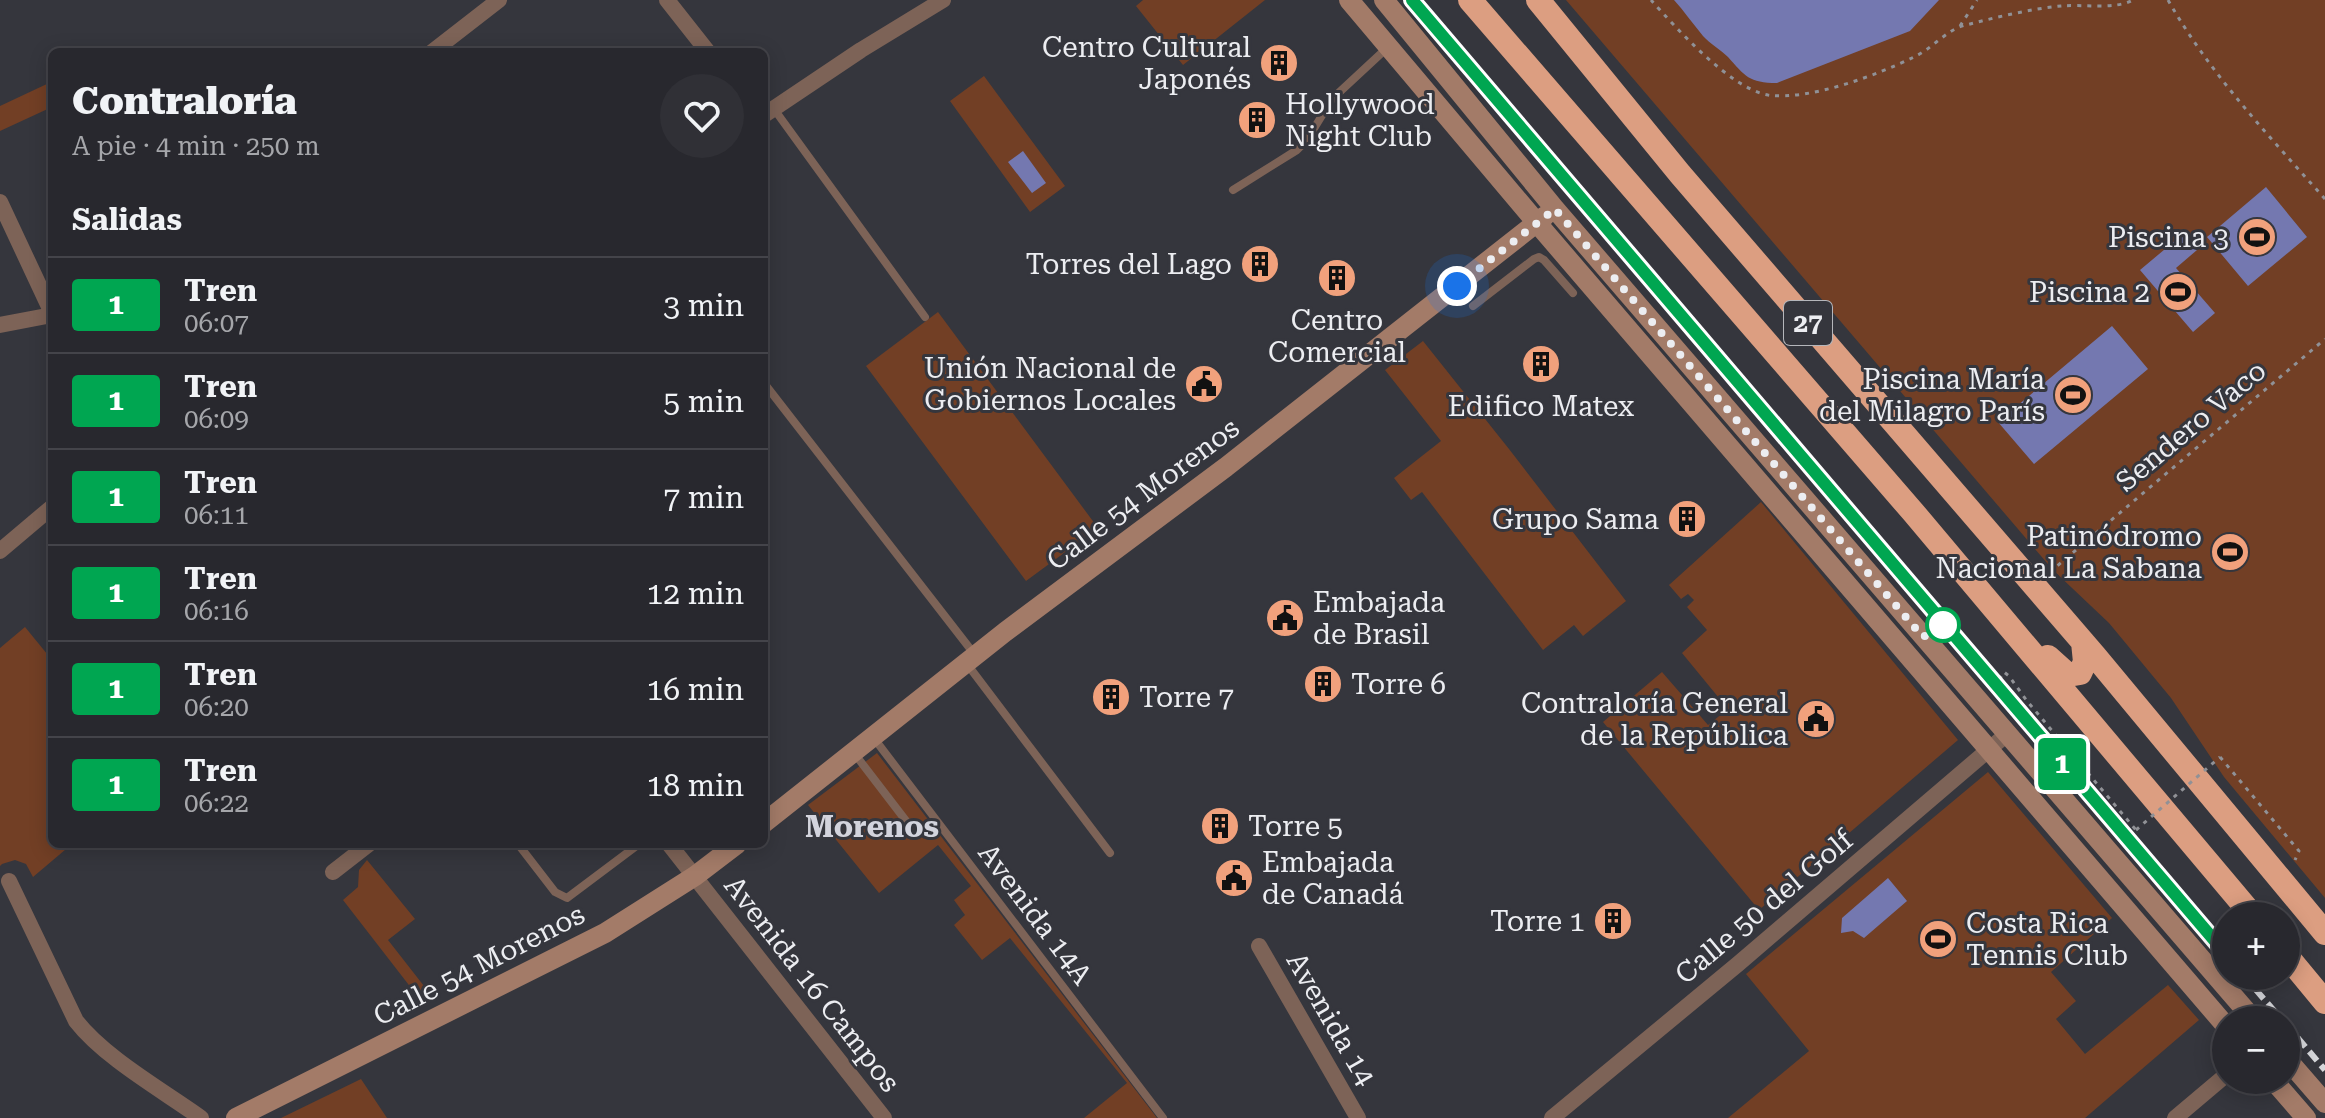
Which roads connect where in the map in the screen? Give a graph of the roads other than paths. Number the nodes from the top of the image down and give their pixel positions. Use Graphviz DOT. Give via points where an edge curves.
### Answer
graph roads {
  1 [pos="499,0"];
  2 [pos="667,0"];
  3 [pos="943,0"];
  4 [pos="1349,0"];
  5 [pos="1384,0"];
  6 [pos="1470,0"];
  7 [pos="1538,0"];
  8 [pos="1389,47"];
  9 [pos="437,48"];
  10 [pos="705,48"];
  11 [pos="769,112"];
  12 [pos="1233,190"];
  13 [pos="0,202"];
  14 [pos="1555,209"];
  15 [pos="1537,223"];
  16 [pos="1573,293"];
  17 [pos="48,305"];
  18 [pos="1473,306"];
  19 [pos="48,315"];
  20 [pos="925,317"];
  21 [pos="0,325"];
  22 [pos="768,388"];
  23 [pos="48,510"];
  24 [pos="0,551"];
  25 [pos="1998,614"];
  26 [pos="2083,642"];
  27 [pos="971,659"];
  28 [pos="2007,734"];
  29 [pos="873,736"];
  30 [pos="1990,749"];
  31 [pos="853,752"];
  32 [pos="768,820"];
  33 [pos="910,826"];
  34 [pos="364,848"];
  35 [pos="521,848"];
  36 [pos="634,848"];
  37 [pos="672,848"];
  38 [pos="732,848"];
  39 [pos="1110,853"];
  40 [pos="333,872"];
  41 [pos="695,876"];
  42 [pos="9,881"];
  43 [pos="2241,902"];
  44 [pos="2325,933"];
  45 [pos="1259,946"];
  46 [pos="2300,972"];
  47 [pos="2325,1002"];
  48 [pos="2242,1006"];
  49 [pos="2212,1010"];
  50 [pos="2300,1074"];
  51 [pos="2212,1087"];
  52 [pos="2285,1094"];
  53 [pos="2325,1103"];
  54 [pos="201,1118"];
  55 [pos="236,1118"];
  56 [pos="884,1118"];
  57 [pos="1163,1118"];
  58 [pos="1358,1118"];
  59 [pos="1552,1118"];
  60 [pos="2175,1118"];
  61 [pos="2306,1118"];
  1 -- 9 [label="street"];
  2 -- 10 [label="street"];
  3 -- 11 [label="street"];
  4 -- 8 [label="main road"];
  5 -- 14 [label="main road"];
  6 -- 25 [label="highway, 27"];
  7 -- 26 [label="highway, 27" via="1680,174"];
  8 -- 12 [label="lane" via="1332,99 1297,150"];
  8 -- 15 [label="main road"];
  11 -- 20 [label="lane"];
  13 -- 17 [label="street"];
  14 -- 15 [label="main road, Calle 54 Morenos"];
  14 -- 28 [label="main road"];
  15 -- 27 [label="main road, Calle 54 Morenos"];
  15 -- 30 [label="main road"];
  16 -- 18 [label="lane" via="1539,257"];
  19 -- 21 [label="street"];
  22 -- 27 [label="lane"];
  23 -- 24 [label="street"];
  25 -- 26 [label="highway" via="2025,632 2068,675 2084,669"];
  25 -- 43 [label="highway, 27"];
  26 -- 44 [label="highway, 27"];
  27 -- 29 [label="main road, Calle 54 Morenos"];
  27 -- 39 [label="lane"];
  28 -- 30 [label="street, Calle 50 del Golf"];
  28 -- 48 [label="main road"];
  29 -- 31 [label="main road, Calle 54 Morenos"];
  29 -- 57 [label="lane, Avenida 14A"];
  30 -- 49 [label="main road"];
  30 -- 59 [label="street, Calle 50 del Golf"];
  31 -- 32 [label="main road, Calle 54 Morenos"];
  31 -- 33 [label="lane"];
  34 -- 40 [label="street"];
  35 -- 36 [label="lane" via="555,892 567,898"];
  37 -- 41 [label="street, Avenida 16 Campos"];
  38 -- 41 [label="main road, Calle 54 Morenos"];
  41 -- 55 [label="main road, Calle 54 Morenos" via="605,933"];
  41 -- 56 [label="street, Avenida 16 Campos"];
  42 -- 54 [label="street" via="76,1021 102,1048"];
  45 -- 58 [label="street, Avenida 14"];
  46 -- 47 [label="highway"];
  50 -- 53 [label="main road"];
  51 -- 60 [label="street"];
  52 -- 61 [label="main road"];
}
